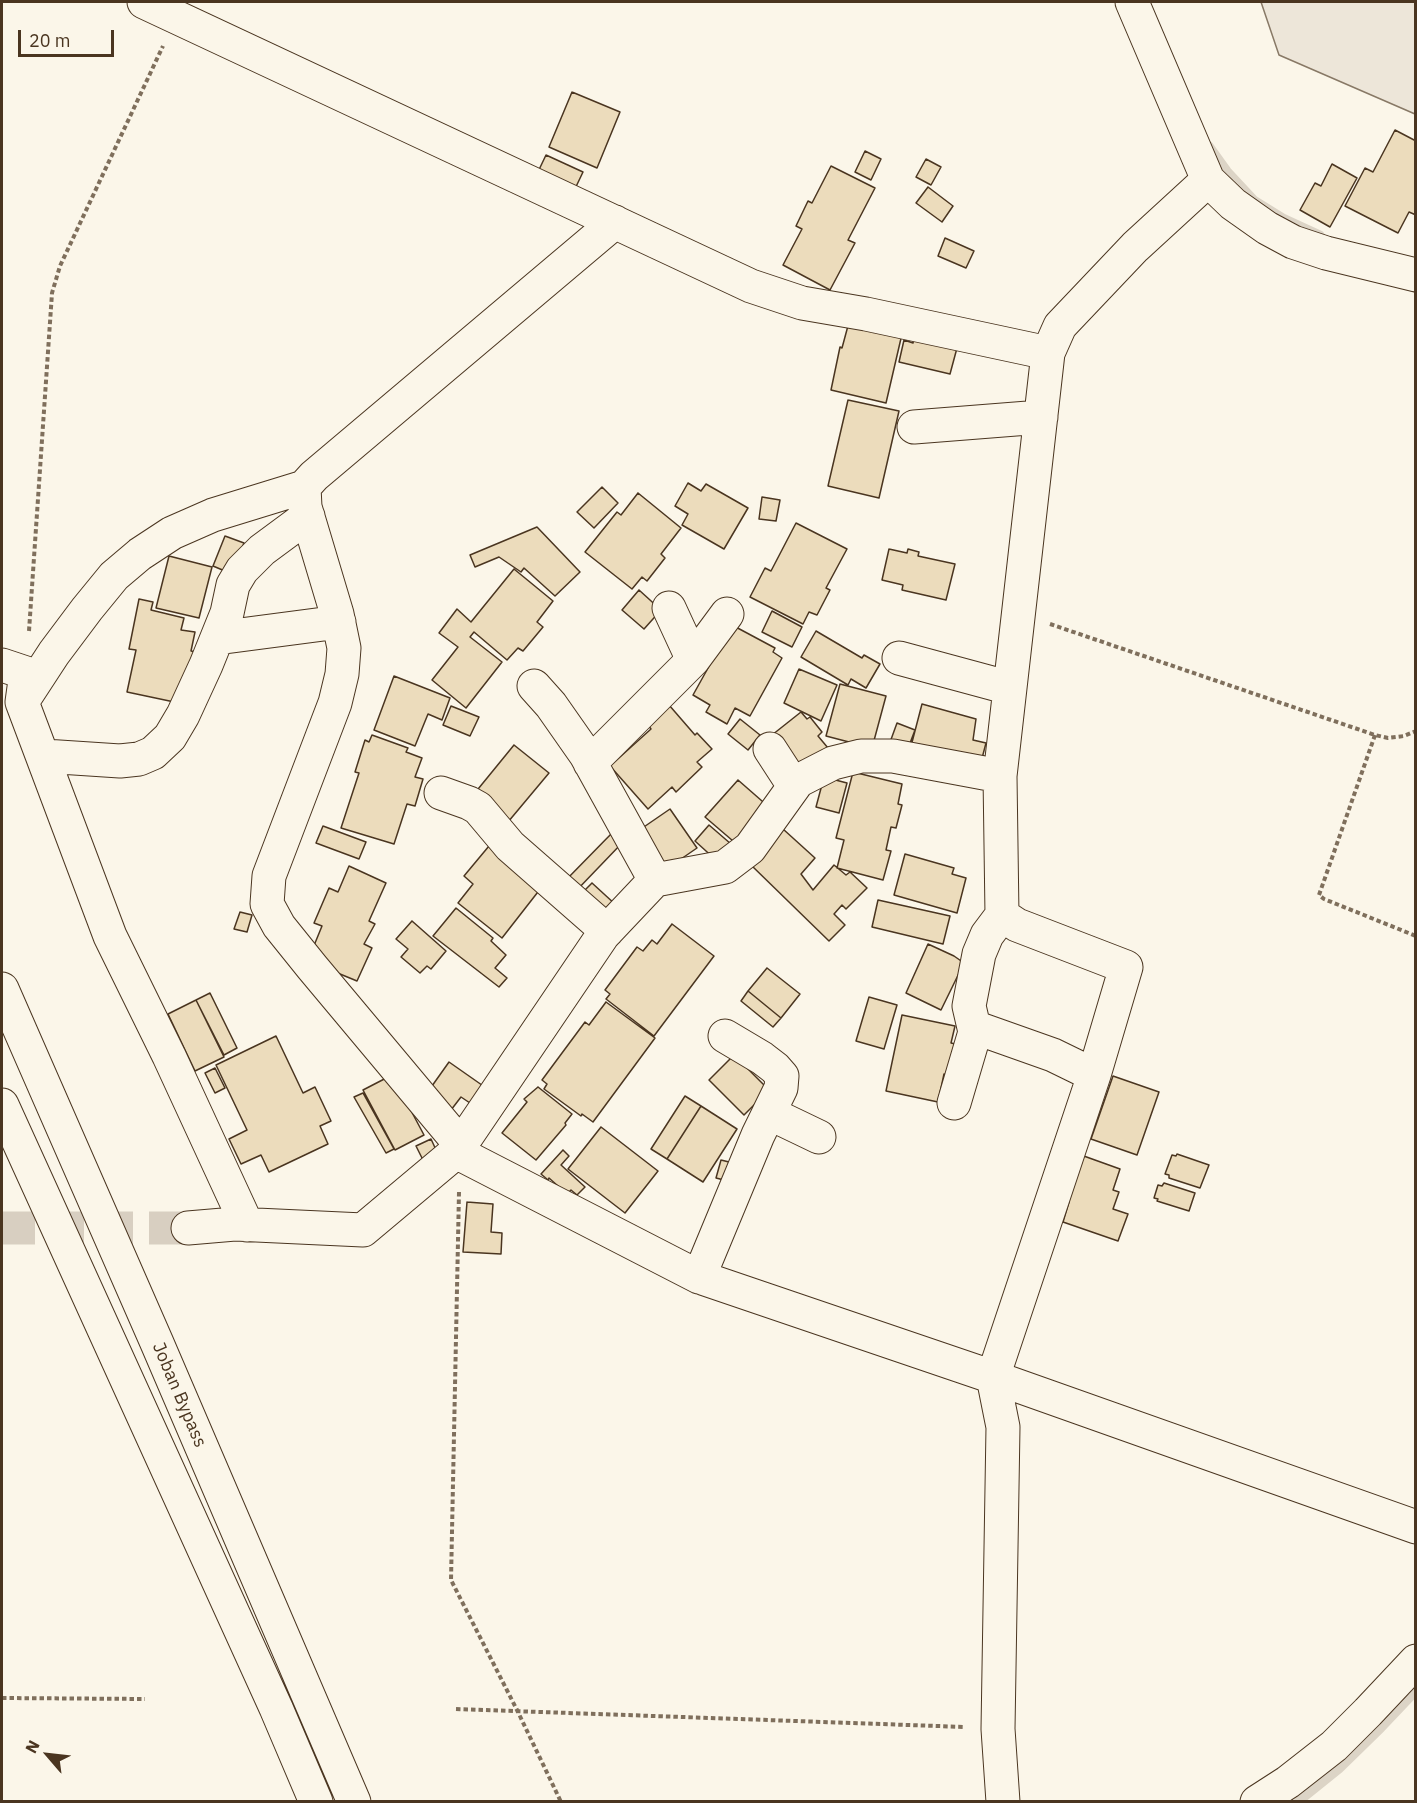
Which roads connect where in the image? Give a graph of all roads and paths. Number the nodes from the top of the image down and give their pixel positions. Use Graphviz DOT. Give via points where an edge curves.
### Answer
graph roads {
  1 [pos="144,2"];
  2 [pos="1132,2"];
  3 [pos="177,17"];
  4 [pos="1209,180"];
  5 [pos="615,222"];
  6 [pos="1416,275"];
  7 [pos="1048,354"];
  8 [pos="1041,417"];
  9 [pos="914,427"];
  10 [pos="306,501"];
  11 [pos="669,608"];
  12 [pos="1018,613"];
  13 [pos="727,614"];
  14 [pos="339,622"];
  15 [pos="217,638"];
  16 [pos="899,658"];
  17 [pos="693,660"];
  18 [pos="17,680"];
  19 [pos="534,687"];
  20 [pos="1010,688"];
  21 [pos="1416,731"];
  22 [pos="1375,735"];
  23 [pos="770,749"];
  24 [pos="44,756"];
  25 [pos="590,763"];
  26 [pos="1000,776"];
  27 [pos="794,786"];
  28 [pos="441,793"];
  29 [pos="655,880"];
  30 [pos="1002,915"];
  31 [pos="607,931"];
  32 [pos="1416,936"];
  33 [pos="2,989"];
  34 [pos="974,1027"];
  35 [pos="725,1036"];
  36 [pos="1094,1075"];
  37 [pos="954,1103"];
  38 [pos="2,1105"];
  39 [pos="769,1113"];
  40 [pos="819,1137"];
  41 [pos="459,1148"];
  42 [pos="247,1225"];
  43 [pos="188,1228"];
  44 [pos="699,1277"];
  45 [pos="993,1377"];
  46 [pos="1416,1527"];
  47 [pos="1416,1661"];
  48 [pos="2,1698"];
  49 [pos="146,1698"];
  50 [pos="456,1709"];
  51 [pos="518,1712"];
  52 [pos="998,1728"];
  53 [pos="316,1802"];
  54 [pos="354,1802"];
  55 [pos="561,1802"];
  56 [pos="1003,1802"];
  57 [pos="1257,1802"];
  1 -- 3 [label="main road"];
  2 -- 4 [label="main road"];
  3 -- 5 [label="main road"];
  3 -- 18 [label="path" via="60,266 52,293"];
  4 -- 6 [label="main road" via="1233,204 1293,242"];
  4 -- 7 [label="main road" via="1135,246 1060,327"];
  5 -- 7 [label="main road" via="775,295"];
  5 -- 10 [label="main road" via="323,468"];
  7 -- 8 [label="main road"];
  8 -- 9 [label="main road"];
  8 -- 12 [label="main road"];
  10 -- 14 [label="main road"];
  10 -- 15 [label="main road" via="242,570 233,585"];
  10 -- 18 [label="main road" via="213,515 172,533 114,576 54,653"];
  11 -- 17 [label="main road"];
  12 -- 20 [label="main road"];
  12 -- 22 [label="path"];
  13 -- 17 [label="main road"];
  14 -- 15 [label="main road"];
  14 -- 41 [label="main road" via="345,648 335,703 268,876 267,904 312,968"];
  15 -- 24 [label="main road" via="183,715 170,737 153,753 120,761"];
  16 -- 20 [label="main road"];
  17 -- 25 [label="main road"];
  18 -- 24 [label="main road"];
  19 -- 25 [label="main road" via="551,705"];
  20 -- 26 [label="main road"];
  21 -- 22 [label="path" via="1388,738"];
  22 -- 32 [label="path" via="1319,895"];
  23 -- 27 [label="main road"];
  24 -- 42 [label="main road" via="111,936"];
  25 -- 29 [label="main road"];
  26 -- 27 [label="main road" via="893,756 861,756 833,763"];
  26 -- 30 [label="main road"];
  27 -- 29 [label="main road" via="750,848 725,867"];
  28 -- 31 [label="main road" via="478,808 510,846"];
  29 -- 31 [label="main road"];
  30 -- 34 [label="main road" via="979,954 969,1006"];
  30 -- 36 [label="main road" via="1017,925 1126,967"];
  31 -- 41 [label="main road"];
  33 -- 54 [label="main road, Joban Bypass"];
  34 -- 36 [label="main road" via="1053,1055"];
  34 -- 37 [label="main road"];
  35 -- 39 [label="main road" via="762,1058 782,1076 781,1088"];
  36 -- 45 [label="main road"];
  38 -- 53 [label="main road"];
  39 -- 40 [label="main road"];
  39 -- 44 [label="main road"];
  41 -- 42 [label="main road" via="363,1230"];
  41 -- 44 [label="main road"];
  41 -- 51 [label="path" via="451,1580"];
  42 -- 43 [label="main road"];
  44 -- 45 [label="main road"];
  45 -- 46 [label="main road"];
  45 -- 52 [label="main road" via="1003,1426"];
  47 -- 57 [label="main road" via="1334,1746"];
  48 -- 49 [label="path"];
  50 -- 51 [label="path"];
  51 -- 52 [label="path"];
  51 -- 55 [label="path"];
  52 -- 56 [label="main road"];
}
